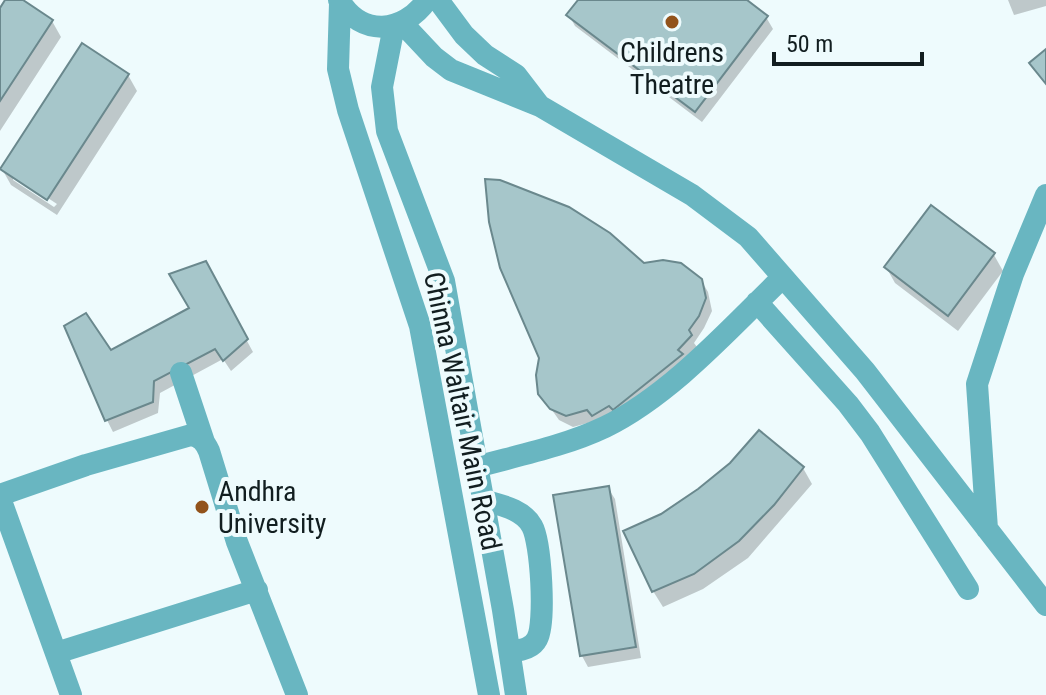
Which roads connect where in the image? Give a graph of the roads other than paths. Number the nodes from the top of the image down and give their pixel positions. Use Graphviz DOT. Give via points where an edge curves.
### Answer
graph roads {
  1 [pos="427,0"];
  2 [pos="438,0"];
  3 [pos="339,2"];
  4 [pos="398,25"];
  5 [pos="540,106"];
  6 [pos="1046,195"];
  7 [pos="783,277"];
  8 [pos="757,302"];
  9 [pos="181,373"];
  10 [pos="204,442"];
  11 [pos="476,467"];
  12 [pos="0,496"];
  13 [pos="483,500"];
  14 [pos="987,529"];
  15 [pos="968,589"];
  16 [pos="257,590"];
  17 [pos="1046,605"];
  18 [pos="510,652"];
  19 [pos="56,653"];
  20 [pos="71,695"];
  21 [pos="297,695"];
  22 [pos="489,695"];
  23 [pos="516,695"];
  1 -- 4 [label="street"];
  2 -- 5 [label="street" via="464,35 516,75"];
  3 -- 4 [label="street" via="363,23"];
  3 -- 22 [label="street, Chinna Waltair Main Road" via="338,69 420,326"];
  4 -- 5 [label="street" via="451,70"];
  4 -- 11 [label="street, Chinna Waltair Main Road" via="382,87 387,131 444,281"];
  5 -- 7 [label="street" via="692,195 748,237"];
  6 -- 14 [label="street" via="977,384"];
  7 -- 8 [label="street"];
  7 -- 14 [label="street" via="865,371"];
  8 -- 11 [label="street" via="633,412 567,443"];
  8 -- 15 [label="street" via="870,433"];
  9 -- 10 [label="street"];
  10 -- 12 [label="street" via="191,435"];
  10 -- 16 [label="street"];
  11 -- 13 [label="street, Chinna Waltair Main Road"];
  12 -- 19 [label="street"];
  13 -- 18 [label="street, Chinna Waltair Main Road"];
  13 -- 18 [label="street" via="522,516 536,539 541,627 536,641"];
  14 -- 17 [label="street"];
  16 -- 19 [label="street"];
  16 -- 21 [label="street"];
  18 -- 23 [label="street, Chinna Waltair Main Road"];
  19 -- 20 [label="street"];
}
